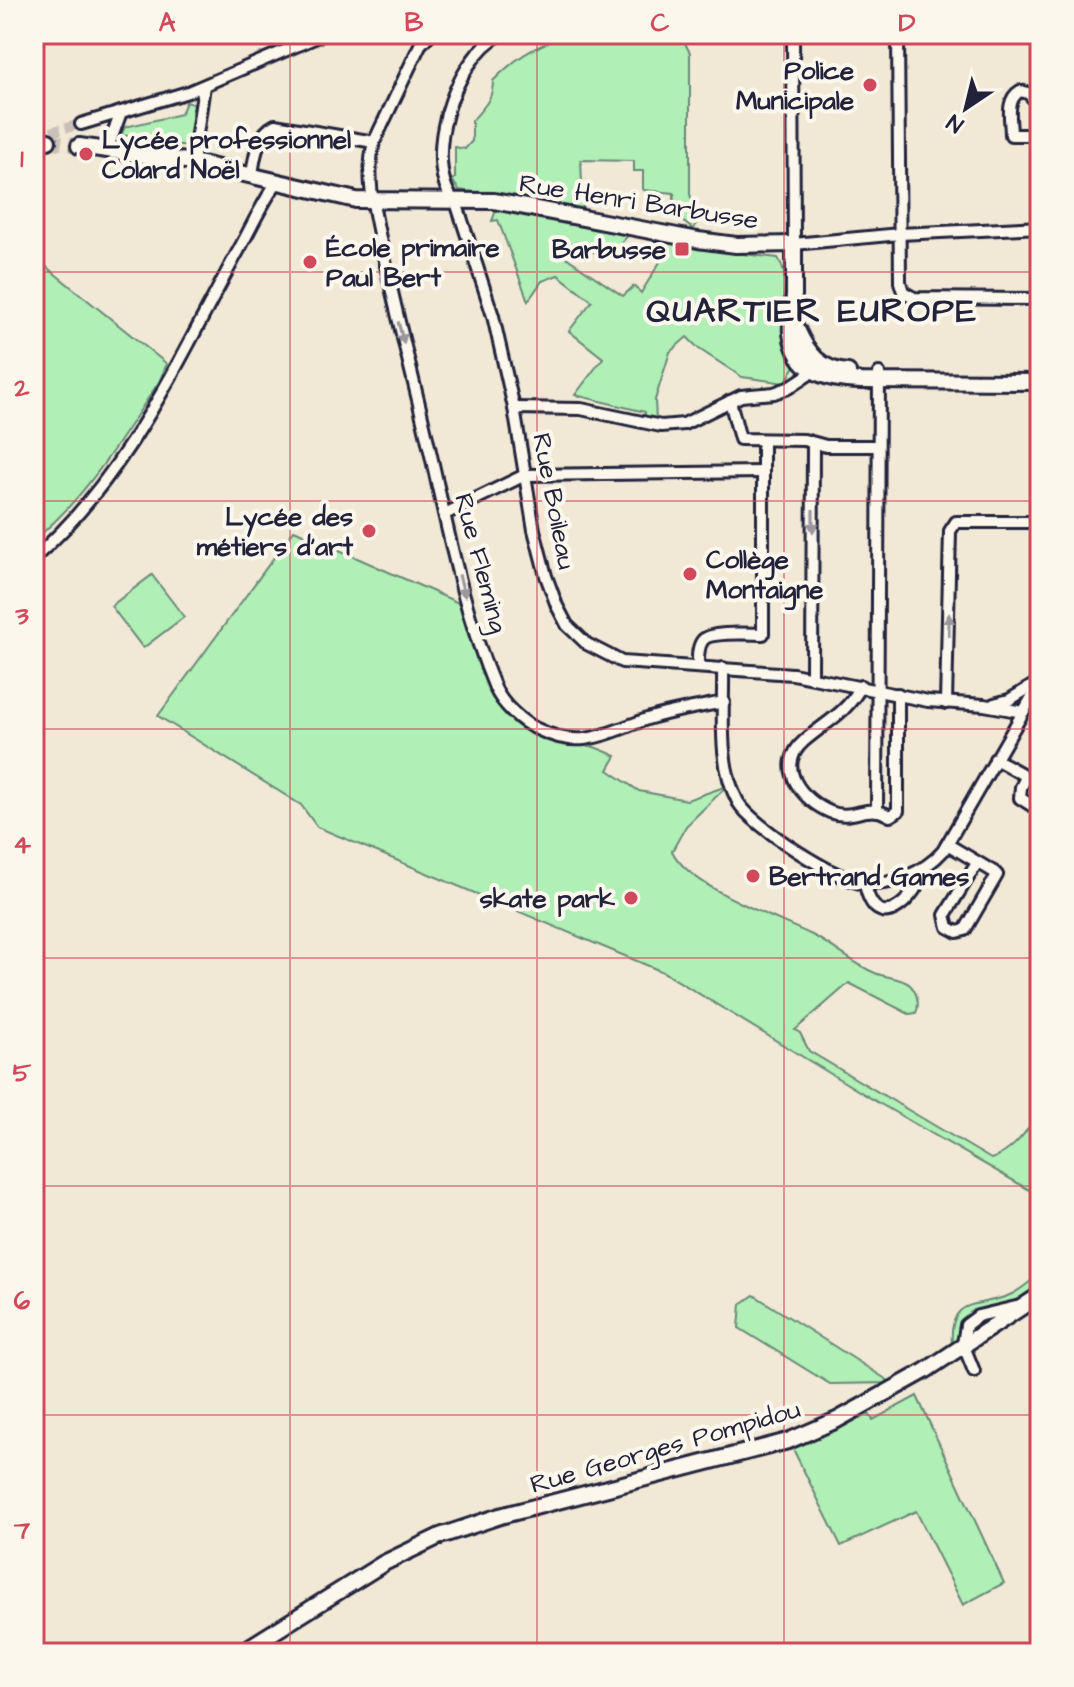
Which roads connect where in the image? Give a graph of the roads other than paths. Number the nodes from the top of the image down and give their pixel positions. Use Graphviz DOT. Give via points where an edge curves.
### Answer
graph roads {
  1 [pos="324,34"];
  2 [pos="430,34"];
  3 [pos="793,34"];
  4 [pos="898,34"];
  5 [pos="493,36"];
  6 [pos="204,86"];
  7 [pos="1038,106"];
  8 [pos="121,112"];
  9 [pos="81,124"];
  10 [pos="1037,135"];
  11 [pos="374,142"];
  12 [pos="79,146"];
  13 [pos="108,148"];
  14 [pos="193,162"];
  15 [pos="1040,165"];
  16 [pos="252,174"];
  17 [pos="273,181"];
  18 [pos="453,200"];
  19 [pos="374,202"];
  20 [pos="1040,227"];
  21 [pos="900,234"];
  22 [pos="794,244"];
  23 [pos="1040,299"];
  24 [pos="813,369"];
  25 [pos="1040,374"];
  26 [pos="879,377"];
  27 [pos="1040,382"];
  28 [pos="730,401"];
  29 [pos="514,408"];
  30 [pos="763,440"];
  31 [pos="813,443"];
  32 [pos="878,446"];
  33 [pos="763,472"];
  34 [pos="525,475"];
  35 [pos="445,514"];
  36 [pos="1040,522"];
  37 [pos="34,558"];
  38 [pos="698,667"];
  39 [pos="723,668"];
  40 [pos="812,676"];
  41 [pos="1040,682"];
  42 [pos="861,686"];
  43 [pos="876,689"];
  44 [pos="898,694"];
  45 [pos="724,702"];
  46 [pos="946,703"];
  47 [pos="984,705"];
  48 [pos="1003,708"];
  49 [pos="1023,712"];
  50 [pos="1012,732"];
  51 [pos="995,759"];
  52 [pos="1027,776"];
  53 [pos="1040,784"];
  54 [pos="1040,801"];
  55 [pos="877,811"];
  56 [pos="947,844"];
  57 [pos="977,863"];
  58 [pos="925,868"];
  59 [pos="865,884"];
  60 [pos="1040,1295"];
  61 [pos="1040,1307"];
  62 [pos="964,1348"];
  63 [pos="974,1371"];
  64 [pos="240,1653"];
  1 -- 6 [label="street"];
  2 -- 11 [label="street"];
  3 -- 22 [label="street"];
  4 -- 21 [label="street"];
  5 -- 18 [label="street, Rue Boileau" via="465,72 448,109 440,155"];
  6 -- 8 [label="street"];
  6 -- 14 [label="street"];
  7 -- 10 [label="street"];
  7 -- 10 [label="street" via="1020,91 1010,102 1011,135"];
  8 -- 9 [label="street"];
  8 -- 13 [label="street"];
  10 -- 15 [label="street"];
  11 -- 16 [label="street" via="275,125 260,140"];
  11 -- 19 [label="street, Rue Fleming"];
  12 -- 13 [label="main road"];
  13 -- 14 [label="main road"];
  14 -- 16 [label="main road"];
  16 -- 17 [label="main road, Rue Henri Barbusse"];
  17 -- 19 [label="main road, Rue Henri Barbusse"];
  17 -- 37 [label="street" via="143,425 92,498"];
  18 -- 19 [label="main road, Rue Henri Barbusse"];
  18 -- 22 [label="main road, Rue Henri Barbusse" via="494,201 724,244"];
  18 -- 29 [label="street, Rue Boileau" via="493,316"];
  19 -- 35 [label="street, Rue Fleming, one-way"];
  20 -- 21 [label="street, Rue Henri Barbusse"];
  21 -- 22 [label="street, Rue Henri Barbusse"];
  21 -- 23 [label="street" via="901,288 906,296"];
  22 -- 24 [label="main road" via="791,331 798,355"];
  24 -- 26 [label="main road"];
  24 -- 28 [label="street" via="788,388"];
  25 -- 26 [label="main road"];
  26 -- 27 [label="main road"];
  26 -- 32 [label="street"];
  28 -- 29 [label="street" via="684,424 661,426 581,409"];
  28 -- 30 [label="street" via="740,439"];
  29 -- 34 [label="street, Rue Boileau"];
  30 -- 31 [label="street"];
  30 -- 33 [label="street"];
  31 -- 32 [label="street"];
  31 -- 40 [label="street, one-way"];
  32 -- 43 [label="street"];
  33 -- 34 [label="street"];
  33 -- 38 [label="street" via="763,634 711,635 703,640"];
  34 -- 35 [label="street"];
  34 -- 38 [label="street, Rue Boileau" via="542,561 567,625 595,650 622,662"];
  35 -- 45 [label="street, Rue Fleming, one-way" via="464,596 496,691 538,730 593,739 645,720"];
  46 -- 36 [label="street, one-way" via="952,525"];
  38 -- 39 [label="street, Rue Boileau"];
  39 -- 40 [label="street, Rue Boileau"];
  39 -- 45 [label="street"];
  40 -- 42 [label="street, Rue Boileau"];
  41 -- 47 [label="street, Rue Boileau" via="1009,700"];
  41 -- 49 [label="street"];
  42 -- 43 [label="street, Rue Boileau"];
  42 -- 55 [label="street" via="843,712 798,748 792,778 807,799 832,813"];
  43 -- 44 [label="street, Rue Boileau"];
  43 -- 55 [label="street"];
  44 -- 46 [label="street, Rue Boileau"];
  44 -- 55 [label="street" via="898,811 890,816"];
  45 -- 59 [label="street" via="726,766 739,804 764,830"];
  46 -- 47 [label="street, Rue Boileau"];
  47 -- 48 [label="street, Rue Boileau"];
  48 -- 49 [label="street, Rue Boileau"];
  48 -- 50 [label="street"];
  49 -- 50 [label="street"];
  50 -- 51 [label="street"];
  51 -- 52 [label="street"];
  51 -- 56 [label="street"];
  52 -- 53 [label="street"];
  52 -- 54 [label="street" via="1020,798 1031,805"];
  56 -- 57 [label="street"];
  56 -- 58 [label="street"];
  57 -- 57 [label="street" via="945,915 948,927 957,932 965,930 996,879 994,872"];
  58 -- 59 [label="street"];
  58 -- 59 [label="street" via="898,909 877,909 868,900"];
  60 -- 62 [label="main road, Rue Georges Pompidou"];
  61 -- 62 [label="main road, Rue Georges Pompidou"];
  62 -- 63 [label="street"];
  62 -- 64 [label="main road, Rue Georges Pompidou" via="849,1414 788,1441 440,1536 384,1563"];
}
